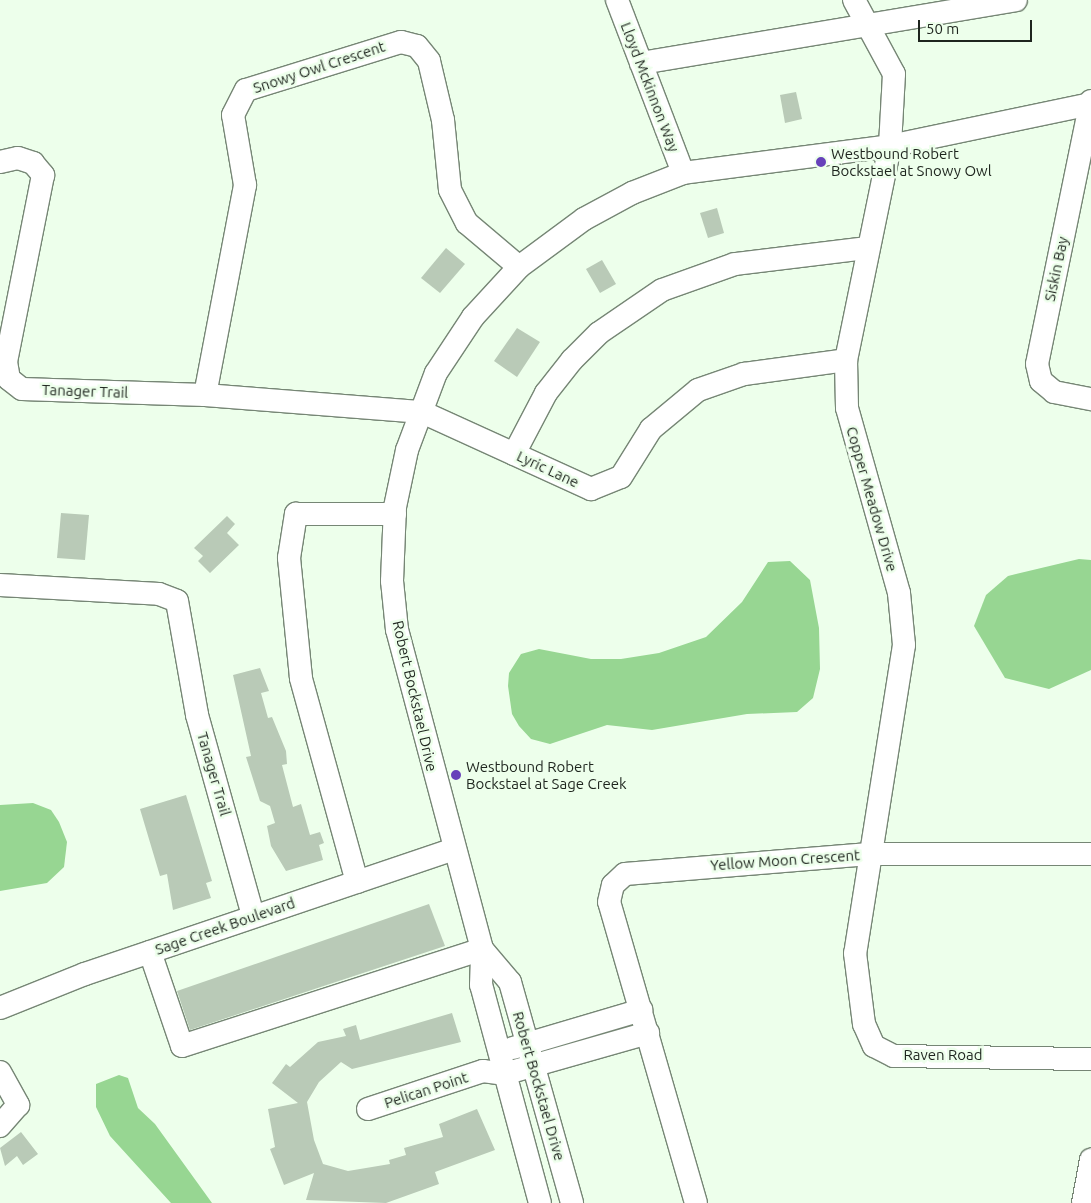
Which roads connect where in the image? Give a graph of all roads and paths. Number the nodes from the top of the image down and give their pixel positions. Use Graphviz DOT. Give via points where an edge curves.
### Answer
graph roads {
  1 [pos="617,0"];
  2 [pos="854,0"];
  3 [pos="1016,0"];
  4 [pos="866,24"];
  5 [pos="641,63"];
  6 [pos="1091,103"];
  7 [pos="890,146"];
  8 [pos="0,162"];
  9 [pos="682,173"];
  10 [pos="867,248"];
  11 [pos="519,267"];
  12 [pos="846,360"];
  13 [pos="205,394"];
  14 [pos="1091,398"];
  15 [pos="422,412"];
  16 [pos="514,454"];
  17 [pos="395,514"];
  18 [pos="0,585"];
  19 [pos="452,850"];
  20 [pos="869,854"];
  21 [pos="1091,854"];
  22 [pos="357,882"];
  23 [pos="253,916"];
  24 [pos="482,949"];
  25 [pos="150,952"];
  26 [pos="0,1008"];
  27 [pos="641,1010"];
  28 [pos="648,1033"];
  29 [pos="527,1043"];
  30 [pos="498,1052"];
  31 [pos="1091,1059"];
  32 [pos="533,1066"];
  33 [pos="0,1072"];
  34 [pos="494,1073"];
  35 [pos="368,1109"];
  36 [pos="0,1126"];
  37 [pos="1091,1160"];
  38 [pos="540,1203"];
  39 [pos="572,1203"];
  40 [pos="696,1203"];
  41 [pos="1083,1203"];
  1 -- 5 [label="street, Lloyd Mckinnon Way"];
  2 -- 4 [label="street, Copper Meadow Drive"];
  3 -- 4 [label="street"];
  4 -- 5 [label="street"];
  4 -- 7 [label="street, Copper Meadow Drive" via="894,74"];
  5 -- 9 [label="street, Lloyd Mckinnon Way"];
  6 -- 7 [label="street, Robert Bockstael Drive"];
  6 -- 14 [label="street, Siskin Bay" via="1037,364 1041,381 1054,392"];
  7 -- 9 [label="street, Robert Bockstael Drive"];
  7 -- 10 [label="street, Copper Meadow Drive"];
  8 -- 13 [label="street, Tanager Trail" via="18,158 33,163 43,175 6,362 9,379 22,389"];
  9 -- 11 [label="street, Robert Bockstael Drive" via="584,219"];
  10 -- 12 [label="street, Copper Meadow Drive"];
  10 -- 16 [label="street" via="735,264 662,290 599,333 572,360 546,393"];
  11 -- 13 [label="street, Snowy Owl Crescent" via="466,223 450,190 443,120 429,61 417,46 401,42 246,90 233,115 245,185"];
  11 -- 15 [label="street, Robert Bockstael Drive" via="473,317 436,373"];
  12 -- 16 [label="street, Lyric Lane" via="744,374 698,390 651,429 621,477 590,489"];
  12 -- 20 [label="street, Copper Meadow Drive" via="847,408 899,593 904,645 898,702"];
  13 -- 15 [label="street, Tanager Trail"];
  15 -- 16 [label="street, Lyric Lane"];
  15 -- 17 [label="street, Robert Bockstael Drive" via="407,450"];
  17 -- 19 [label="street, Robert Bockstael Drive" via="392,581 397,630"];
  17 -- 22 [label="street" via="296,514 289,558 301,678"];
  18 -- 23 [label="street, Tanager Trail" via="159,594 177,601 197,715"];
  19 -- 22 [label="street, Sage Creek Boulevard"];
  19 -- 24 [label="street, Robert Bockstael Drive"];
  20 -- 21 [label="street, Yellow Moon Crescent"];
  20 -- 27 [label="street, Yellow Moon Crescent" via="625,874 613,885 609,902"];
  20 -- 31 [label="street, Raven Road" via="855,953 864,1024 874,1046 894,1056"];
  22 -- 23 [label="street, Sage Creek Boulevard"];
  23 -- 25 [label="street, Sage Creek Boulevard"];
  24 -- 25 [label="street" via="182,1046"];
  24 -- 29 [label="street, Robert Bockstael Drive" via="510,982"];
  24 -- 30 [label="street, Robert Bockstael Drive" via="481,985"];
  25 -- 26 [label="street, Sage Creek Boulevard"];
  27 -- 28 [label="street, Yellow Moon Crescent"];
  27 -- 29 [label="street"];
  28 -- 32 [label="street"];
  28 -- 40 [label="street, Yellow Moon Crescent"];
  29 -- 30 [label="street"];
  29 -- 32 [label="street, Robert Bockstael Drive"];
  30 -- 34 [label="street, Robert Bockstael Drive"];
  32 -- 34 [label="street"];
  32 -- 39 [label="street, Robert Bockstael Drive"];
  33 -- 36 [label="street" via="15,1092 18,1105"];
  34 -- 35 [label="street, Pelican Point"];
  34 -- 38 [label="street, Robert Bockstael Drive"];
  37 -- 41 [label="street"];
}
